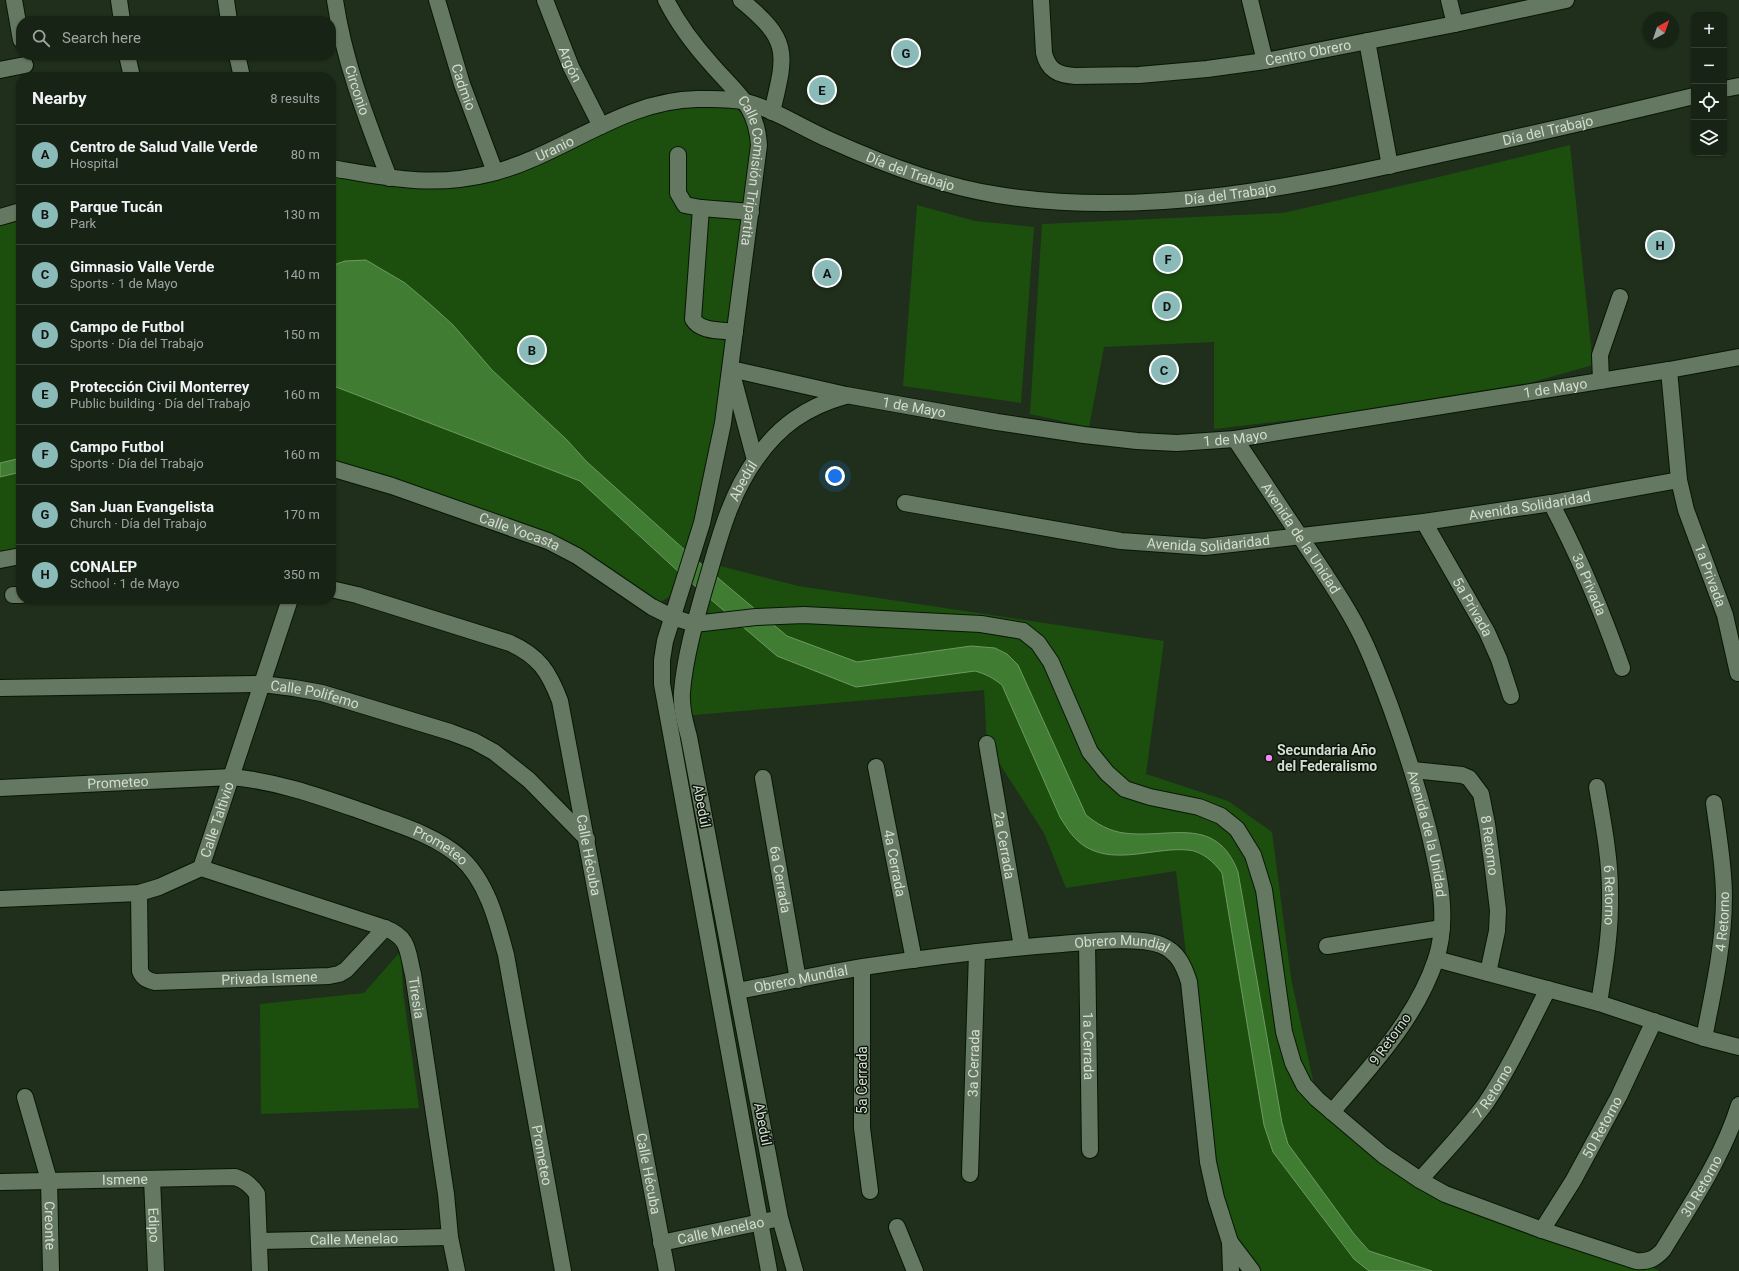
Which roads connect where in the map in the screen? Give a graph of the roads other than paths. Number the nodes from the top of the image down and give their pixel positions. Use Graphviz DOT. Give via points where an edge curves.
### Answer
graph roads {
  1 [pos="14,0"];
  2 [pos="119,0"];
  3 [pos="226,0"];
  4 [pos="335,0"];
  5 [pos="437,0"];
  6 [pos="545,0"];
  7 [pos="666,0"];
  8 [pos="741,0"];
  9 [pos="1041,0"];
  10 [pos="1250,0"];
  11 [pos="1449,0"];
  12 [pos="1566,0"];
  13 [pos="17,16"];
  14 [pos="121,16"];
  15 [pos="228,16"];
  16 [pos="1455,24"];
  17 [pos="1367,41"];
  18 [pos="128,60"];
  19 [pos="238,60"];
  20 [pos="1265,60"];
  21 [pos="26,66"];
  22 [pos="0,70"];
  23 [pos="131,72"];
  24 [pos="241,72"];
  25 [pos="1739,86"];
  26 [pos="1727,88"];
  27 [pos="1691,97"];
  28 [pos="745,102"];
  29 [pos="772,112"];
  30 [pos="601,126"];
  31 [pos="678,155"];
  32 [pos="1390,166"];
  33 [pos="336,169"];
  34 [pos="495,172"];
  35 [pos="389,178"];
  36 [pos="701,208"];
  37 [pos="16,212"];
  38 [pos="751,212"];
  39 [pos="0,217"];
  40 [pos="1620,297"];
  41 [pos="735,332"];
  42 [pos="1739,358"];
  43 [pos="731,369"];
  44 [pos="1669,370"];
  45 [pos="1601,381"];
  46 [pos="846,395"];
  47 [pos="1235,439"];
  48 [pos="755,460"];
  49 [pos="336,469"];
  50 [pos="1679,480"];
  51 [pos="904,503"];
  52 [pos="1551,503"];
  53 [pos="1424,522"];
  54 [pos="1300,537"];
  55 [pos="16,557"];
  56 [pos="0,560"];
  57 [pos="336,590"];
  58 [pos="288,604"];
  59 [pos="672,617"];
  60 [pos="694,624"];
  61 [pos="1622,668"];
  62 [pos="1738,673"];
  63 [pos="262,684"];
  64 [pos="0,688"];
  65 [pos="1511,696"];
  66 [pos="987,744"];
  67 [pos="876,766"];
  68 [pos="1413,770"];
  69 [pos="232,777"];
  70 [pos="763,778"];
  71 [pos="1597,787"];
  72 [pos="0,788"];
  73 [pos="1714,803"];
  74 [pos="587,839"];
  75 [pos="201,868"];
  76 [pos="140,893"];
  77 [pos="0,899"];
  78 [pos="385,928"];
  79 [pos="1442,928"];
  80 [pos="1087,942"];
  81 [pos="1327,946"];
  82 [pos="1022,947"];
  83 [pos="977,952"];
  84 [pos="1436,959"];
  85 [pos="914,960"];
  86 [pos="862,968"];
  87 [pos="1488,973"];
  88 [pos="798,980"];
  89 [pos="1548,989"];
  90 [pos="738,991"];
  91 [pos="1599,1003"];
  92 [pos="1654,1021"];
  93 [pos="1704,1038"];
  94 [pos="1739,1047"];
  95 [pos="25,1098"];
  96 [pos="1739,1105"];
  97 [pos="1332,1112"];
  98 [pos="1090,1150"];
  99 [pos="970,1174"];
  100 [pos="152,1179"];
  101 [pos="49,1180"];
  102 [pos="1420,1180"];
  103 [pos="0,1182"];
  104 [pos="870,1191"];
  105 [pos="780,1218"];
  106 [pos="760,1222"];
  107 [pos="896,1228"];
  108 [pos="1542,1230"];
  109 [pos="450,1238"];
  110 [pos="258,1241"];
  111 [pos="1230,1242"];
  112 [pos="662,1243"];
  113 [pos="51,1271"];
  114 [pos="156,1271"];
  115 [pos="260,1271"];
  116 [pos="457,1271"];
  117 [pos="563,1271"];
  118 [pos="667,1271"];
  119 [pos="769,1271"];
  120 [pos="795,1271"];
  121 [pos="915,1271"];
  122 [pos="1231,1271"];
  123 [pos="1252,1271"];
  1 -- 13 [label="street"];
  2 -- 14 [label="street"];
  3 -- 15 [label="street"];
  4 -- 35 [label="street, Circonio" via="351,73"];
  5 -- 34 [label="street, Cadmio" via="462,84"];
  6 -- 30 [label="street, Argón" via="571,67"];
  7 -- 28 [label="street, Calle Comisión Tripartita" via="687,35"];
  8 -- 29 [label="street" via="768,25 776,36 782,52 781,73"];
  9 -- 20 [label="street, Centro Obrero" via="1044,53 1050,67 1065,76 1139,75 1207,69"];
  10 -- 20 [label="street"];
  11 -- 16 [label="street"];
  12 -- 16 [label="street, Centro Obrero"];
  16 -- 17 [label="street, Centro Obrero"];
  17 -- 20 [label="street, Centro Obrero"];
  17 -- 32 [label="street"];
  18 -- 23 [label="street"];
  19 -- 24 [label="street"];
  21 -- 22 [label="street"];
  25 -- 26 [label="street"];
  27 -- 32 [label="street, Día del Trabajo"];
  28 -- 29 [label="street, Uranio"];
  28 -- 30 [label="street, Uranio" via="720,99 674,101 630,112"];
  28 -- 38 [label="street, Calle Comisión Tripartita" via="758,130 759,145"];
  29 -- 32 [label="street, Día del Trabajo" via="828,140 938,181 995,194 1049,201 1110,204 1171,200 1296,184"];
  30 -- 34 [label="street, Uranio" via="560,146"];
  31 -- 36 [label="street" via="680,199 685,204"];
  33 -- 35 [label="street, Uranio"];
  34 -- 35 [label="street, Uranio" via="462,179 427,182"];
  36 -- 38 [label="street"];
  36 -- 41 [label="street" via="694,319 701,327"];
  37 -- 39 [label="street"];
  38 -- 41 [label="street, Calle Comisión Tripartita"];
  40 -- 45 [label="street" via="1600,355"];
  41 -- 43 [label="street, Calle Comisión Tripartita"];
  42 -- 44 [label="street, 1 de Mayo"];
  43 -- 46 [label="street, 1 de Mayo"];
  43 -- 48 [label="street"];
  43 -- 59 [label="street, Abedúl" via="723,423 702,523"];
  44 -- 45 [label="street, 1 de Mayo"];
  44 -- 50 [label="street, 1a Privada"];
  45 -- 47 [label="street, 1 de Mayo"];
  46 -- 47 [label="street, 1 de Mayo" via="1092,436 1177,443"];
  46 -- 48 [label="street, Abedúl" via="826,401 796,418"];
  47 -- 54 [label="street, Avenida de la Unidad"];
  48 -- 60 [label="street, Abedúl" via="733,501 723,527"];
  49 -- 59 [label="street, Calle Yocasta" via="392,486 548,541 577,556 627,591"];
  50 -- 52 [label="street, Avenida Solidaridad"];
  50 -- 62 [label="street, 1a Privada" via="1686,510 1725,615"];
  51 -- 54 [label="street, Avenida Solidaridad" via="1071,534 1161,545 1205,547"];
  52 -- 53 [label="street, Avenida Solidaridad"];
  52 -- 61 [label="street, 3a Privada" via="1592,587"];
  53 -- 54 [label="street, Avenida Solidaridad"];
  53 -- 65 [label="street, 5a Privada" via="1487,632"];
  54 -- 68 [label="street, Avenida de la Unidad" via="1359,630 1380,676"];
  55 -- 56 [label="street"];
  57 -- 74 [label="street, Calle Hécuba" via="510,643 526,650 541,664 553,682 560,701"];
  58 -- 63 [label="street, Calle Taltivio"];
  59 -- 60 [label="street, Calle Yocasta"];
  59 -- 106 [label="street, Abedúl" via="662,660 662,684"];
  60 -- 90 [label="street, Abedúl" via="682,693 683,716"];
  60 -- 97 [label="street" via="804,615 981,624 1023,631 1038,643 1051,662 1090,752 1107,773 1125,788 1150,797 1199,807 1221,816 1237,829 1253,855 1264,890 1284,1032 1293,1063 1304,1085"];
  63 -- 64 [label="street, Calle Polifemo"];
  63 -- 69 [label="street, Calle Taltivio"];
  63 -- 74 [label="street, Calle Polifemo" via="322,693 474,741 494,752 529,780"];
  66 -- 82 [label="street, 2a Cerrada"];
  67 -- 85 [label="street, 4a Cerrada"];
  68 -- 79 [label="street, Avenida de la Unidad" via="1434,851 1440,887"];
  68 -- 87 [label="street, 8 Retorno" via="1462,775 1470,778 1481,794 1498,910 1494,950"];
  69 -- 72 [label="street, Prometeo"];
  69 -- 75 [label="street, Calle Taltivio"];
  69 -- 117 [label="street, Prometeo" via="296,788 424,833 460,857 475,874 488,897 506,955"];
  70 -- 88 [label="street, 6a Cerrada"];
  71 -- 91 [label="street, 6 Retorno" via="1608,859 1610,893 1607,954"];
  73 -- 93 [label="street, 4 Retorno" via="1723,866 1724,897 1718,963"];
  74 -- 112 [label="street, Calle Hécuba"];
  75 -- 76 [label="street, Calle Taltivio"];
  75 -- 78 [label="street, Tiresia"];
  76 -- 77 [label="street, Calle Taltivio"];
  76 -- 78 [label="street, Privada Ismene" via="140,970 142,976 155,982 339,974 346,970"];
  78 -- 109 [label="street, Tiresia" via="396,932 406,943 413,974 446,1194"];
  79 -- 81 [label="street"];
  79 -- 84 [label="street, Avenida de la Unidad"];
  80 -- 82 [label="street, Obrero Mundial"];
  80 -- 98 [label="street, 1a Cerrada"];
  80 -- 111 [label="street, Obrero Mundial" via="1145,941 1174,953 1184,964 1189,982 1208,1162"];
  82 -- 83 [label="street, Obrero Mundial"];
  83 -- 85 [label="street, Obrero Mundial"];
  83 -- 99 [label="street, 3a Cerrada"];
  84 -- 87 [label="street"];
  84 -- 97 [label="street, 9 Retorno" via="1418,999 1401,1028"];
  85 -- 86 [label="street, Obrero Mundial"];
  86 -- 88 [label="street, Obrero Mundial"];
  86 -- 104 [label="street, 5a Cerrada" via="862,1128"];
  87 -- 89 [label="street"];
  88 -- 90 [label="street, Obrero Mundial"];
  89 -- 91 [label="street"];
  89 -- 102 [label="street, 7 Retorno" via="1504,1075 1489,1098"];
  90 -- 105 [label="street, Abedúl"];
  91 -- 92 [label="street"];
  92 -- 93 [label="street"];
  92 -- 108 [label="street, 50 Retorno" via="1619,1096"];
  93 -- 94 [label="street"];
  95 -- 101 [label="street, Creonte"];
  96 -- 108 [label="street, 30 Retorno" via="1709,1173 1663,1250 1651,1260 1636,1261"];
  97 -- 102 [label="street" via="1383,1155"];
  100 -- 101 [label="street, Ismene"];
  100 -- 110 [label="street, Ismene" via="235,1177 248,1183 257,1194"];
  100 -- 114 [label="street, Edipo"];
  101 -- 103 [label="street, Ismene"];
  101 -- 113 [label="street, Creonte"];
  102 -- 108 [label="street" via="1471,1205"];
  105 -- 106 [label="street, Calle Menelao"];
  105 -- 120 [label="street, Abedúl"];
  106 -- 112 [label="street, Calle Menelao"];
  106 -- 119 [label="street, Abedúl"];
  107 -- 121 [label="street"];
  109 -- 110 [label="street, Calle Menelao"];
  109 -- 116 [label="street, Tiresia"];
  110 -- 115 [label="street"];
  111 -- 122 [label="street"];
  111 -- 123 [label="street, Obrero Mundial"];
  112 -- 118 [label="street, Calle Hécuba"];
}
